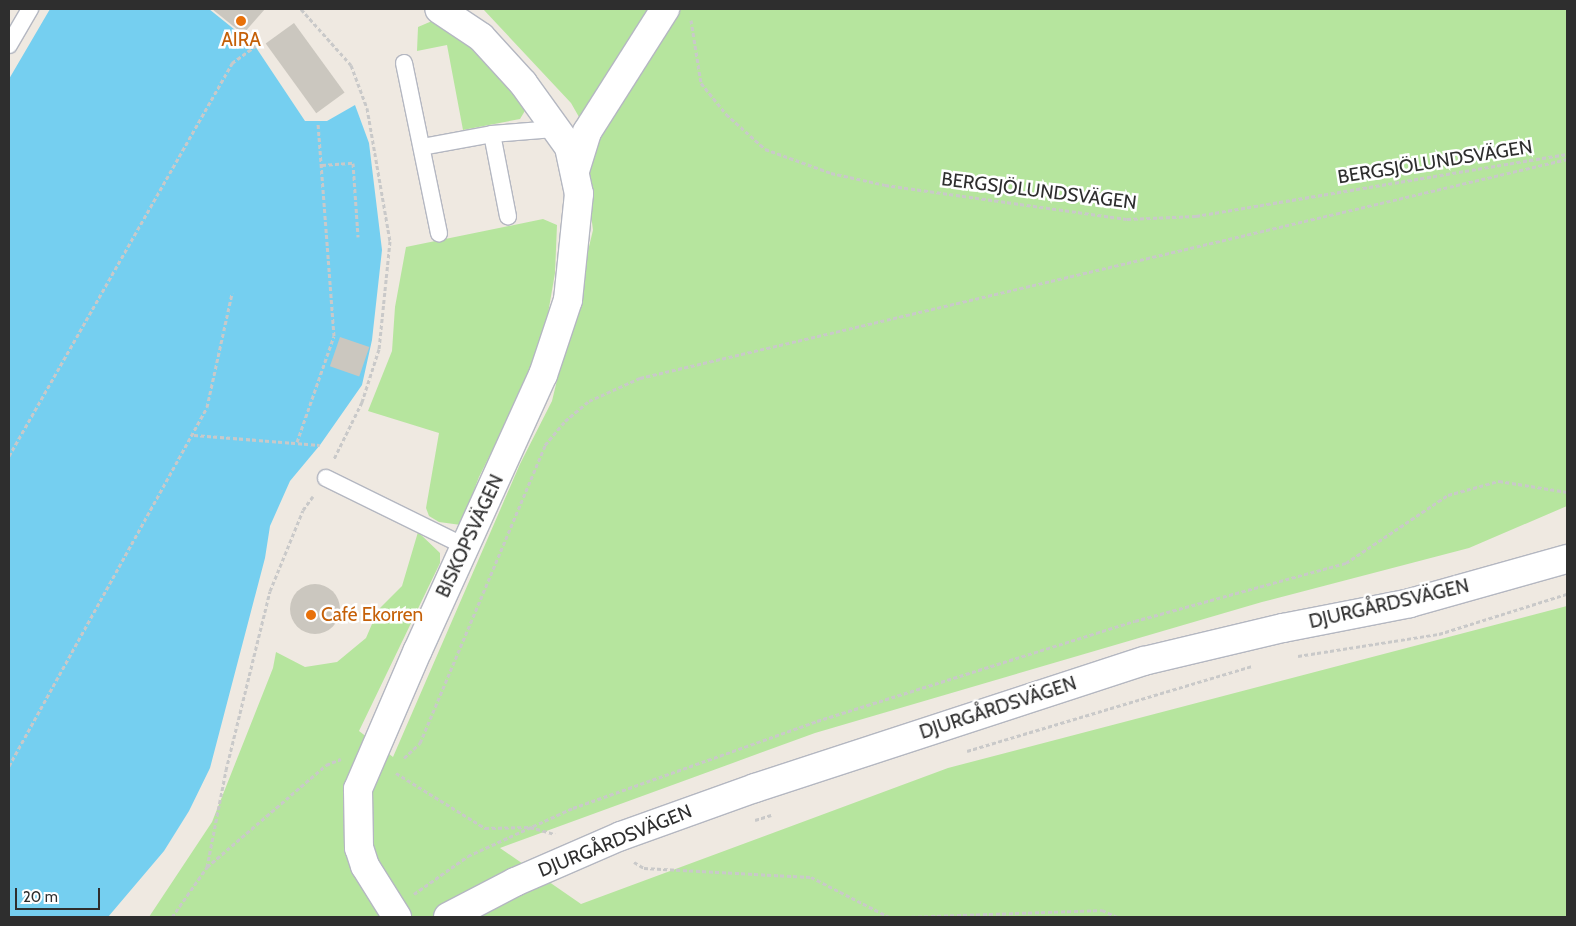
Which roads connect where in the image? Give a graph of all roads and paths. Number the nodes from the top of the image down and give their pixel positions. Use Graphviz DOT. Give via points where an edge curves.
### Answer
graph roads {
  1 [pos="30,9"];
  2 [pos="302,9"];
  3 [pos="439,9"];
  4 [pos="665,9"];
  5 [pos="691,18"];
  6 [pos="9,45"];
  7 [pos="255,46"];
  8 [pos="404,62"];
  9 [pos="318,123"];
  10 [pos="554,129"];
  11 [pos="492,134"];
  12 [pos="422,146"];
  13 [pos="1567,154"];
  14 [pos="1567,159"];
  15 [pos="322,165"];
  16 [pos="575,171"];
  17 [pos="508,216"];
  18 [pos="440,233"];
  19 [pos="358,237"];
  20 [pos="232,292"];
  21 [pos="193,435"];
  22 [pos="297,442"];
  23 [pos="320,446"];
  24 [pos="9,456"];
  25 [pos="326,478"];
  26 [pos="1567,492"];
  27 [pos="466,547"];
  28 [pos="1567,559"];
  29 [pos="1567,594"];
  30 [pos="1295,657"];
  31 [pos="1257,665"];
  32 [pos="378,746"];
  33 [pos="961,753"];
  34 [pos="398,763"];
  35 [pos="9,766"];
  36 [pos="774,814"];
  37 [pos="746,824"];
  38 [pos="644,859"];
  39 [pos="626,866"];
  40 [pos="207,867"];
  41 [pos="394,914"];
  42 [pos="172,917"];
  43 [pos="448,917"];
  44 [pos="904,917"];
  45 [pos="1117,917"];
  1 -- 6 [label="lane"];
  2 -- 25 [label="path" via="351,64 367,108 390,241 379,349 362,402"];
  3 -- 10 [label="street, BISKOPSVÄGEN" via="481,38 523,83"];
  4 -- 16 [label="street, BISKOPSVÄGEN" via="587,132"];
  5 -- 13 [label="path, BERGSJÖLUNDSVÄGEN" via="701,83 726,114 765,149 831,173 885,185 1127,219 1196,216"];
  7 -- 24 [label="path" via="232,64"];
  8 -- 12 [label="lane"];
  9 -- 15 [label="path"];
  10 -- 11 [label="lane"];
  10 -- 16 [label="street, BISKOPSVÄGEN" via="569,147"];
  11 -- 12 [label="lane"];
  11 -- 17 [label="lane"];
  12 -- 18 [label="lane"];
  14 -- 34 [label="path" via="640,378 589,401 565,421 545,445 420,743"];
  15 -- 19 [label="path" via="353,163"];
  15 -- 22 [label="path" via="334,336"];
  16 -- 27 [label="street, BISKOPSVÄGEN" via="579,194 568,300 543,374"];
  20 -- 21 [label="path" via="207,407"];
  21 -- 22 [label="path"];
  21 -- 35 [label="path"];
  22 -- 23 [label="path"];
  25 -- 27 [label="lane"];
  25 -- 40 [label="path" via="303,510 270,591 226,770"];
  26 -- 41 [label="path" via="1498,482 1448,495 1346,563 1135,621 816,720 573,808 468,856"];
  27 -- 32 [label="street, BISKOPSVÄGEN" via="394,703"];
  28 -- 43 [label="street, DJURGÅRDSVÄGEN" via="1410,603 1144,660 755,788 621,836 516,882"];
  29 -- 30 [label="path" via="1439,634"];
  31 -- 33 [label="path"];
  32 -- 40 [label="path" via="326,764"];
  32 -- 41 [label="street, BISKOPSVÄGEN" via="358,789 357,827 365,866"];
  36 -- 37 [label="path"];
  38 -- 39 [label="path"];
  40 -- 42 [label="path"];
  44 -- 45 [label="path" via="1102,910"];
}
